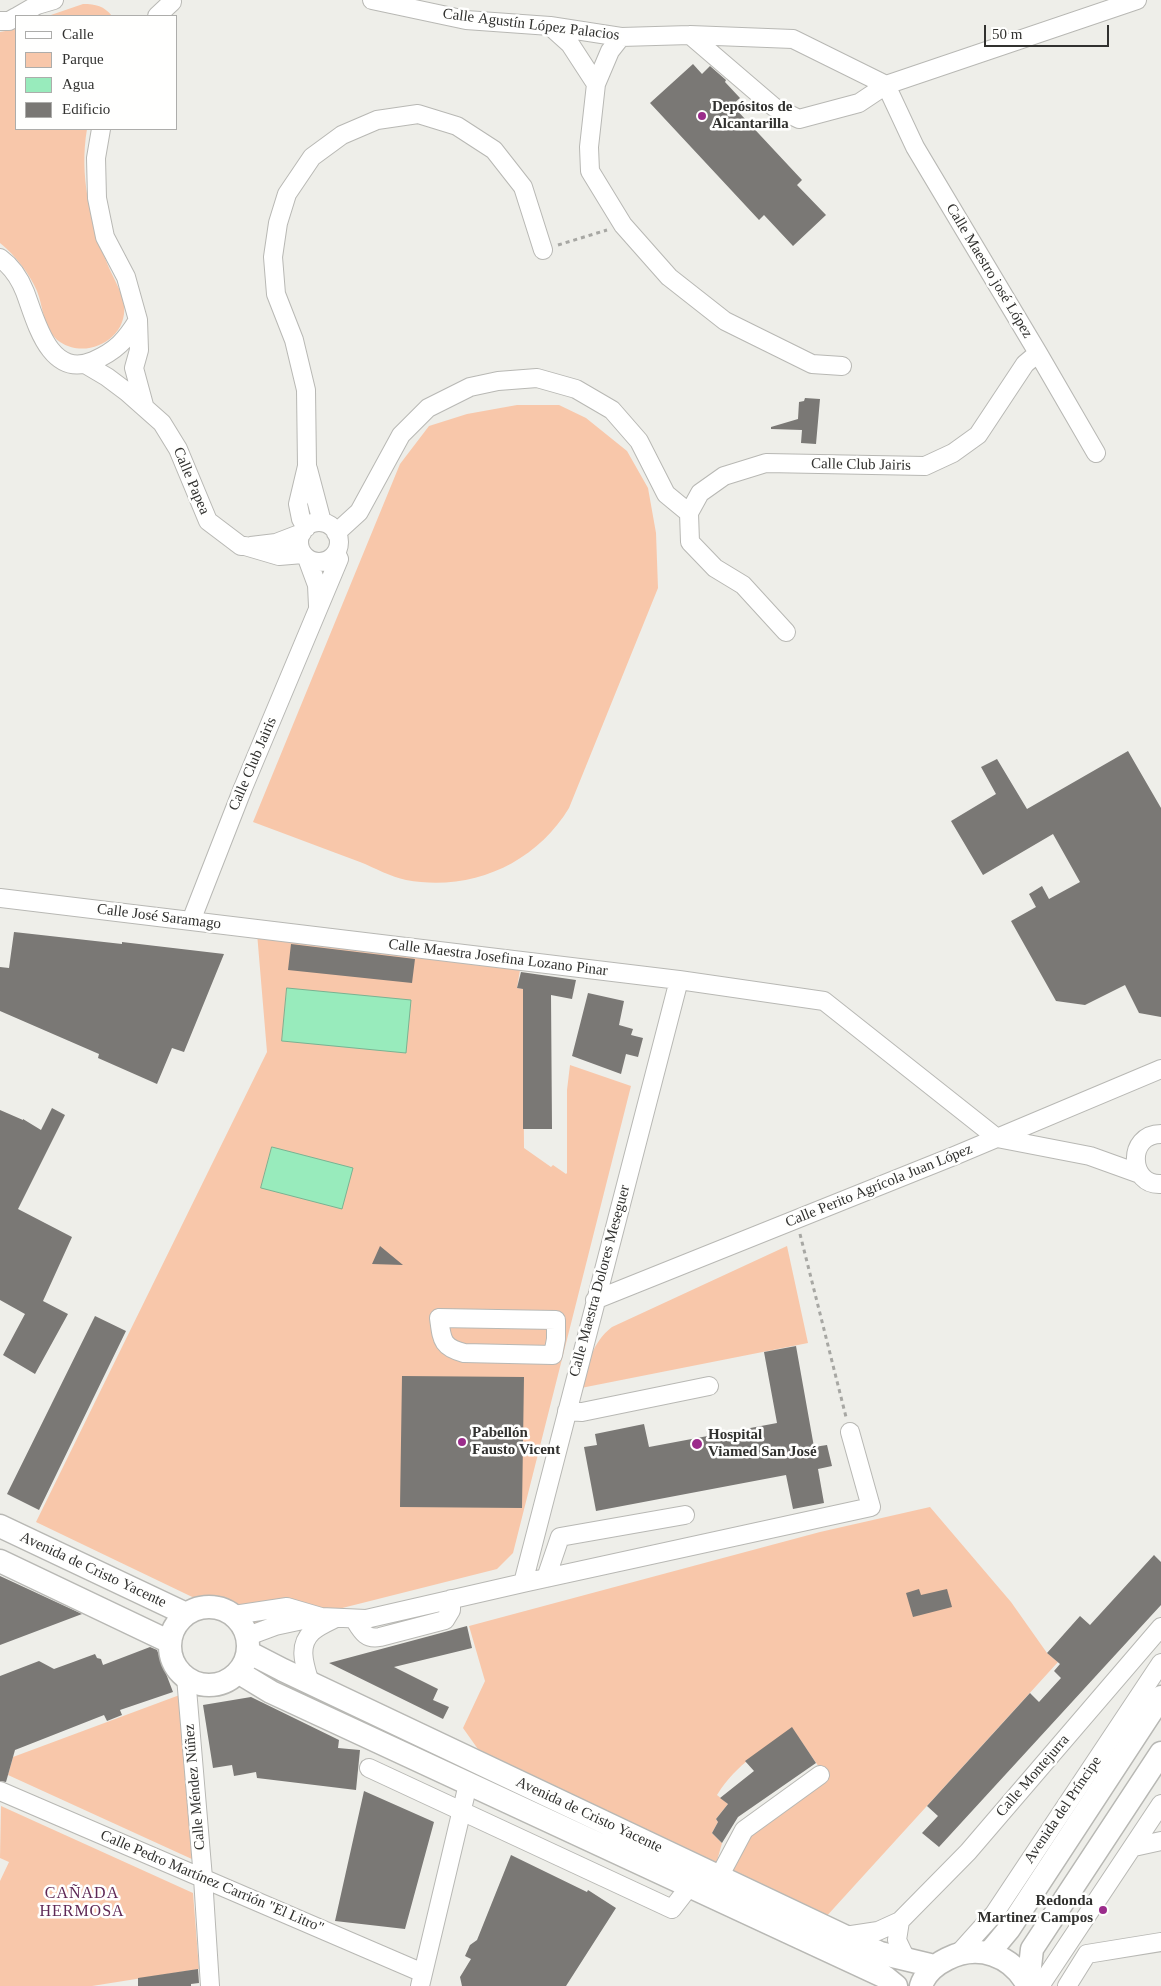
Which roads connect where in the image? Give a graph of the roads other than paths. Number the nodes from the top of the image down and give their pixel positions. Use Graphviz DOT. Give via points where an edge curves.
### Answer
graph roads {
  1 [pos="372,0"];
  2 [pos="1137,0"];
  3 [pos="49,1"];
  4 [pos="172,2"];
  5 [pos="20,15"];
  6 [pos="158,15"];
  7 [pos="15,18"];
  8 [pos="0,21"];
  9 [pos="550,26"];
  10 [pos="690,35"];
  11 [pos="621,38"];
  12 [pos="596,84"];
  13 [pos="886,85"];
  14 [pos="101,130"];
  15 [pos="543,250"];
  16 [pos="0,258"];
  17 [pos="138,320"];
  18 [pos="1038,353"];
  19 [pos="85,364"];
  20 [pos="842,366"];
  21 [pos="144,406"];
  22 [pos="1096,453"];
  23 [pos="689,513"];
  24 [pos="310,528"];
  25 [pos="336,533"];
  26 [pos="245,546"];
  27 [pos="336,553"];
  28 [pos="305,556"];
  29 [pos="319,609"];
  30 [pos="786,632"];
  31 [pos="0,898"];
  32 [pos="191,920"];
  33 [pos="318,936"];
  34 [pos="679,980"];
  35 [pos="1161,1069"];
  36 [pos="1161,1134"];
  37 [pos="997,1138"];
  38 [pos="1140,1174"];
  39 [pos="1161,1184"];
  40 [pos="595,1300"];
  41 [pos="556,1339"];
  42 [pos="585,1341"];
  43 [pos="709,1386"];
  44 [pos="567,1411"];
  45 [pos="850,1432"];
  46 [pos="685,1514"];
  47 [pos="0,1526"];
  48 [pos="0,1561"];
  49 [pos="546,1578"];
  50 [pos="523,1583"];
  51 [pos="186,1614"];
  52 [pos="234,1615"];
  53 [pos="328,1618"];
  54 [pos="1161,1627"];
  55 [pos="170,1642"];
  56 [pos="248,1644"];
  57 [pos="1161,1663"];
  58 [pos="238,1672"];
  59 [pos="186,1677"];
  60 [pos="310,1683"];
  61 [pos="1161,1697"];
  62 [pos="1161,1752"];
  63 [pos="369,1768"];
  64 [pos="820,1775"];
  65 [pos="468,1784"];
  66 [pos="0,1791"];
  67 [pos="1161,1804"];
  68 [pos="462,1811"];
  69 [pos="1161,1842"];
  70 [pos="1134,1847"];
  71 [pos="719,1877"];
  72 [pos="204,1878"];
  73 [pos="690,1887"];
  74 [pos="900,1921"];
  75 [pos="845,1936"];
  76 [pos="1161,1942"];
  77 [pos="959,1953"];
  78 [pos="989,1953"];
  79 [pos="906,1959"];
  80 [pos="934,1966"];
  81 [pos="422,1979"];
  82 [pos="210,1986"];
  83 [pos="896,1986"];
  84 [pos="921,1986"];
  85 [pos="1032,1986"];
  86 [pos="1067,1986"];
  1 -- 9 [label="street, Calle Agustín López Palacios" via="466,20"];
  2 -- 13 [label="street"];
  3 -- 5 [label="street"];
  4 -- 6 [label="street"];
  7 -- 8 [label="street"];
  9 -- 11 [label="street, Calle Agustín López Palacios"];
  9 -- 12 [label="street" via="570,44"];
  10 -- 11 [label="street, Calle Agustín López Palacios"];
  10 -- 13 [label="street, Calle Agustín López Palacios" via="793,39"];
  10 -- 13 [label="street" via="774,107 799,119 860,103"];
  11 -- 12 [label="street" via="610,51"];
  12 -- 20 [label="street" via="589,147 590,171 624,225 669,277 725,321 812,364"];
  13 -- 18 [label="street, Calle Maestro josé López" via="915,147"];
  14 -- 17 [label="street" via="96,158 97,198 105,237 126,278"];
  15 -- 24 [label="street" via="523,187 494,150 457,126 418,114 377,120 342,135 312,157 287,194 278,223 274,257 276,294 294,340 306,390"];
  16 -- 19 [label="street, Calle Papea" via="9,264 24,290 45,344 63,361"];
  17 -- 19 [label="street" via="120,345"];
  17 -- 21 [label="street" via="140,350 134,368"];
  18 -- 22 [label="street, Calle Maestro josé López"];
  18 -- 23 [label="street, Calle Club Jairis" via="1026,364 978,435 925,466 766,463 724,476 700,493"];
  19 -- 21 [label="street, Calle Papea"];
  21 -- 26 [label="street, Calle Papea" via="162,423 178,449 208,521 240,546"];
  23 -- 25 [label="street" via="666,494 640,441 612,410 576,389 537,378 470,387 428,408 401,435 359,512"];
  23 -- 30 [label="street" via="690,542 715,568 743,585"];
  24 -- 25 [label="street" via="330,525"];
  24 -- 26 [label="street" via="276,543"];
  24 -- 28 [label="street" via="300,547"];
  25 -- 27 [label="street" via="339,541"];
  26 -- 28 [label="street, Calle Papea" via="279,556"];
  27 -- 28 [label="street" via="326,561 313,561"];
  27 -- 29 [label="street, Calle Club Jairis" via="339,560"];
  28 -- 29 [label="street" via="317,585"];
  29 -- 32 [label="street, Calle Club Jairis"];
  31 -- 32 [label="street, Calle José Saramago"];
  32 -- 33 [label="street, Calle José Saramago"];
  33 -- 34 [label="street, Calle Maestra Josefina Lozano Pinar"];
  34 -- 37 [label="street, Calle Maestra Josefina Lozano Pinar" via="824,1001"];
  34 -- 40 [label="street, Calle Maestra Dolores Meseguer"];
  35 -- 37 [label="street, Calle Perito Agrícola Juan López"];
  36 -- 38 [label="street" via="1149,1136 1138,1147 1135,1155"];
  37 -- 38 [label="street" via="1090,1156"];
  37 -- 40 [label="street, Calle Perito Agrícola Juan López"];
  38 -- 39 [label="street" via="1149,1182"];
  40 -- 42 [label="street, Calle Maestra Dolores Meseguer"];
  41 -- 41 [label="street" via="556,1320 439,1318 442,1341 450,1350 464,1353 553,1355"];
  41 -- 42 [label="street"];
  42 -- 44 [label="street, Calle Maestra Dolores Meseguer"];
  43 -- 44 [label="street" via="582,1412"];
  44 -- 50 [label="street, Calle Maestra Dolores Meseguer"];
  45 -- 49 [label="street" via="871,1507"];
  46 -- 49 [label="street" via="560,1537"];
  47 -- 51 [label="main road, Avenida de Cristo Yacente"];
  48 -- 55 [label="main road"];
  49 -- 50 [label="street"];
  50 -- 53 [label="street" via="366,1619"];
  51 -- 52 [label="main road" via="208,1606 222,1608"];
  51 -- 55 [label="main road" via="175,1625"];
  52 -- 53 [label="street" via="288,1607"];
  52 -- 56 [label="main road" via="242,1624"];
  53 -- 56 [label="street" via="275,1626"];
  53 -- 60 [label="street" via="303,1645"];
  54 -- 74 [label="street, Calle Montejurra" via="968,1852"];
  55 -- 59 [label="main road" via="174,1664"];
  56 -- 58 [label="main road" via="246,1661"];
  56 -- 60 [label="main road, Avenida de Cristo Yacente"];
  57 -- 77 [label="street, Avenida del Príncipe" via="994,1914"];
  58 -- 59 [label="main road" via="222,1683 208,1685"];
  58 -- 65 [label="main road, Avenida de Cristo Yacente" via="271,1692"];
  59 -- 72 [label="street, Calle Méndez Núñez"];
  60 -- 71 [label="main road, Avenida de Cristo Yacente"];
  61 -- 78 [label="main road, Avenida del Príncipe" via="1009,1929"];
  62 -- 85 [label="main road" via="1032,1949"];
  63 -- 68 [label="street"];
  64 -- 71 [label="street" via="744,1830"];
  65 -- 68 [label="street"];
  65 -- 73 [label="main road, Avenida de Cristo Yacente"];
  66 -- 72 [label="street, Calle Pedro Martínez Carrión \"El Litro\""];
  67 -- 70 [label="street"];
  68 -- 73 [label="street" via="672,1909"];
  68 -- 81 [label="street"];
  69 -- 70 [label="street"];
  70 -- 85 [label="street"];
  71 -- 75 [label="main road, Avenida de Cristo Yacente"];
  72 -- 81 [label="street, Calle Pedro Martínez Carrión \"El Litro\""];
  72 -- 82 [label="street, Calle Méndez Núñez"];
  73 -- 83 [label="main road, Avenida de Cristo Yacente" via="885,1977"];
  74 -- 75 [label="street" via="878,1931"];
  74 -- 79 [label="street" via="897,1940"];
  75 -- 79 [label="main road, Avenida de Cristo Yacente" via="880,1953"];
  76 -- 86 [label="street" via="1087,1954"];
  77 -- 78 [label="main road"];
  77 -- 80 [label="main road"];
  78 -- 85 [label="main road" via="1008,1961"];
  79 -- 80 [label="main road, Avenida de Cristo Yacente"];
  80 -- 84 [label="main road"];
}
